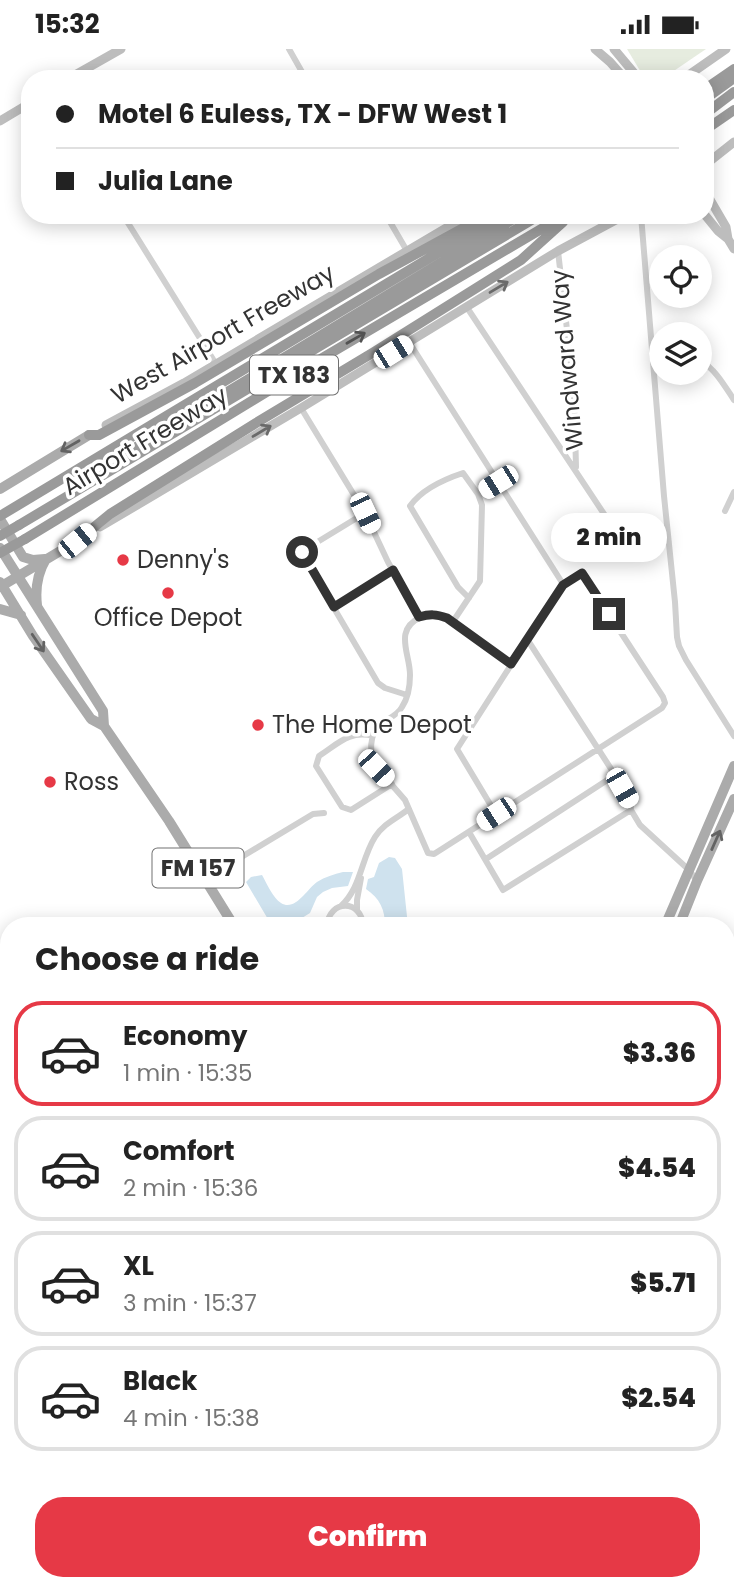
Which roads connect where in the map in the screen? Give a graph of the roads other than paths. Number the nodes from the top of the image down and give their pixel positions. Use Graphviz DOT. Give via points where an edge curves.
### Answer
graph roads {
  1 [pos="121,49"];
  2 [pos="289,49"];
  3 [pos="595,49"];
  4 [pos="614,49"];
  5 [pos="726,49"];
  6 [pos="702,66"];
  7 [pos="734,69"];
  8 [pos="84,70"];
  9 [pos="301,70"];
  10 [pos="617,70"];
  11 [pos="632,70"];
  12 [pos="696,70"];
  13 [pos="699,70"];
  14 [pos="734,78"];
  15 [pos="714,83"];
  16 [pos="714,92"];
  17 [pos="734,92"];
  18 [pos="714,107"];
  19 [pos="21,108"];
  20 [pos="734,110"];
  21 [pos="0,121"];
  22 [pos="714,124"];
  23 [pos="730,145"];
  24 [pos="714,158"];
  25 [pos="714,206"];
  26 [pos="129,224"];
  27 [pos="391,224"];
  28 [pos="453,224"];
  29 [pos="471,224"];
  30 [pos="486,224"];
  31 [pos="505,224"];
  32 [pos="524,224"];
  33 [pos="550,224"];
  34 [pos="561,224"];
  35 [pos="608,224"];
  36 [pos="642,224"];
  37 [pos="712,224"];
  38 [pos="728,239"];
  39 [pos="734,249"];
  40 [pos="407,251"];
  41 [pos="558,251"];
  42 [pos="466,306"];
  43 [pos="650,322"];
  44 [pos="409,342"];
  45 [pos="216,364"];
  46 [pos="712,369"];
  47 [pos="655,385"];
  48 [pos="734,400"];
  49 [pos="301,408"];
  50 [pos="89,435"];
  51 [pos="576,469"];
  52 [pos="498,482"];
  53 [pos="1,487"];
  54 [pos="734,492"];
  55 [pos="478,494"];
  56 [pos="725,511"];
  57 [pos="365,513"];
  58 [pos="0,518"];
  59 [pos="15,518"];
  60 [pos="0,529"];
  61 [pos="0,536"];
  62 [pos="77,541"];
  63 [pos="668,542"];
  64 [pos="0,548"];
  65 [pos="0,553"];
  66 [pos="46,559"];
  67 [pos="393,570"];
  68 [pos="17,576"];
  69 [pos="1,585"];
  70 [pos="563,585"];
  71 [pos="469,598"];
  72 [pos="37,607"];
  73 [pos="334,607"];
  74 [pos="0,609"];
  75 [pos="21,615"];
  76 [pos="419,617"];
  77 [pos="452,622"];
  78 [pos="527,639"];
  79 [pos="511,664"];
  80 [pos="407,695"];
  81 [pos="104,726"];
  82 [pos="373,736"];
  83 [pos="734,736"];
  84 [pos="598,748"];
  85 [pos="734,766"];
  86 [pos="615,775"];
  87 [pos="392,784"];
  88 [pos="734,799"];
  89 [pos="409,809"];
  90 [pos="631,810"];
  91 [pos="324,813"];
  92 [pos="496,814"];
  93 [pos="469,832"];
  94 [pos="486,859"];
  95 [pos="689,870"];
  96 [pos="361,873"];
  97 [pos="205,879"];
  98 [pos="697,881"];
  99 [pos="341,906"];
  100 [pos="357,910"];
  101 [pos="228,917"];
  102 [pos="328,917"];
  103 [pos="362,917"];
  104 [pos="669,917"];
  105 [pos="683,917"];
  1 -- 8 [label="main road"];
  2 -- 9 [label="street"];
  3 -- 10 [label="main road"];
  4 -- 11 [label="main road"];
  5 -- 6 [label="main road"];
  6 -- 12 [label="main road"];
  6 -- 13 [label="main road"];
  7 -- 15 [label="highway"];
  14 -- 16 [label="highway"];
  17 -- 18 [label="highway"];
  19 -- 21 [label="main road"];
  20 -- 22 [label="highway"];
  23 -- 24 [label="main road"];
  25 -- 38 [label="main road"];
  26 -- 45 [label="street"];
  27 -- 40 [label="street"];
  28 -- 40 [label="main road, West Airport Freeway"];
  29 -- 50 [label="highway" via="195,383 99,435"];
  30 -- 59 [label="highway, Airport Freeway / TX 183"];
  31 -- 59 [label="highway"];
  32 -- 59 [label="highway"];
  65 -- 33 [label="highway, Airport Freeway / TX 183, one-way, bridge"];
  34 -- 62 [label="highway" via="521,260 110,514"];
  35 -- 41 [label="main road"];
  36 -- 43 [label="street"];
  37 -- 38 [label="main road"];
  38 -- 39 [label="main road"];
  40 -- 45 [label="main road, West Airport Freeway"];
  42 -- 41 [label="main road, one-way"];
  41 -- 51 [label="street, Windward Way" via="574,391"];
  42 -- 44 [label="main road"];
  42 -- 51 [label="street"];
  44 -- 49 [label="main road"];
  44 -- 52 [label="street"];
  45 -- 50 [label="main road, West Airport Freeway"];
  46 -- 48 [label="street"];
  47 -- 63 [label="street"];
  49 -- 57 [label="street"];
  62 -- 49 [label="main road, one-way"];
  50 -- 53 [label="main road, West Airport Freeway, one-way"];
  51 -- 63 [label="street" via="618,532 629,538"];
  52 -- 55 [label="street"];
  52 -- 70 [label="street"];
  54 -- 56 [label="street"];
  55 -- 71 [label="street" via="482,505 480,581"];
  55 -- 71 [label="street" via="463,473 416,498 411,506 457,587"];
  57 -- 67 [label="street"];
  57 -- 73 [label="street" via="302,552"];
  58 -- 59 [label="highway, Airport Freeway / TX 183"];
  58 -- 66 [label="main road" via="23,557"];
  59 -- 60 [label="highway"];
  59 -- 61 [label="highway, bridge"];
  62 -- 66 [label="main road"];
  63 -- 83 [label="street" via="679,646"];
  64 -- 68 [label="main road, FM 157"];
  66 -- 68 [label="main road"];
  66 -- 72 [label="main road" via="37,580"];
  67 -- 73 [label="street"];
  67 -- 76 [label="street"];
  68 -- 69 [label="main road"];
  68 -- 72 [label="main road, FM 157"];
  69 -- 75 [label="main road, FM 157"];
  70 -- 78 [label="street"];
  70 -- 84 [label="street" via="582,573 665,703"];
  71 -- 77 [label="street"];
  72 -- 81 [label="main road, FM 157" via="103,711"];
  73 -- 80 [label="street" via="379,683"];
  74 -- 75 [label="main road"];
  75 -- 81 [label="main road, FM 157, one-way" via="91,719"];
  76 -- 77 [label="street" via="439,615"];
  76 -- 80 [label="street" via="405,634 410,673"];
  77 -- 79 [label="street"];
  78 -- 79 [label="street"];
  78 -- 84 [label="street"];
  79 -- 92 [label="street" via="457,749"];
  80 -- 82 [label="street" via="401,709 379,725"];
  81 -- 97 [label="main road, FM 157"];
  82 -- 87 [label="street" via="373,762"];
  82 -- 87 [label="street" via="349,736 318,756 316,766 346,809"];
  84 -- 86 [label="street"];
  84 -- 92 [label="street"];
  85 -- 95 [label="main road"];
  86 -- 90 [label="street"];
  86 -- 94 [label="street"];
  87 -- 89 [label="street"];
  98 -- 88 [label="main road, one-way"];
  89 -- 93 [label="street" via="428,853 434,854"];
  89 -- 96 [label="street" via="374,839"];
  90 -- 94 [label="street" via="503,890"];
  90 -- 95 [label="street" via="646,832"];
  91 -- 97 [label="street" via="313,814"];
  92 -- 93 [label="street"];
  93 -- 94 [label="street"];
  95 -- 98 [label="street"];
  95 -- 104 [label="main road"];
  96 -- 99 [label="street"];
  96 -- 100 [label="street"];
  97 -- 101 [label="main road, FM 157"];
  98 -- 105 [label="main road"];
  99 -- 100 [label="street"];
  99 -- 102 [label="street"];
  100 -- 103 [label="street"];
}
